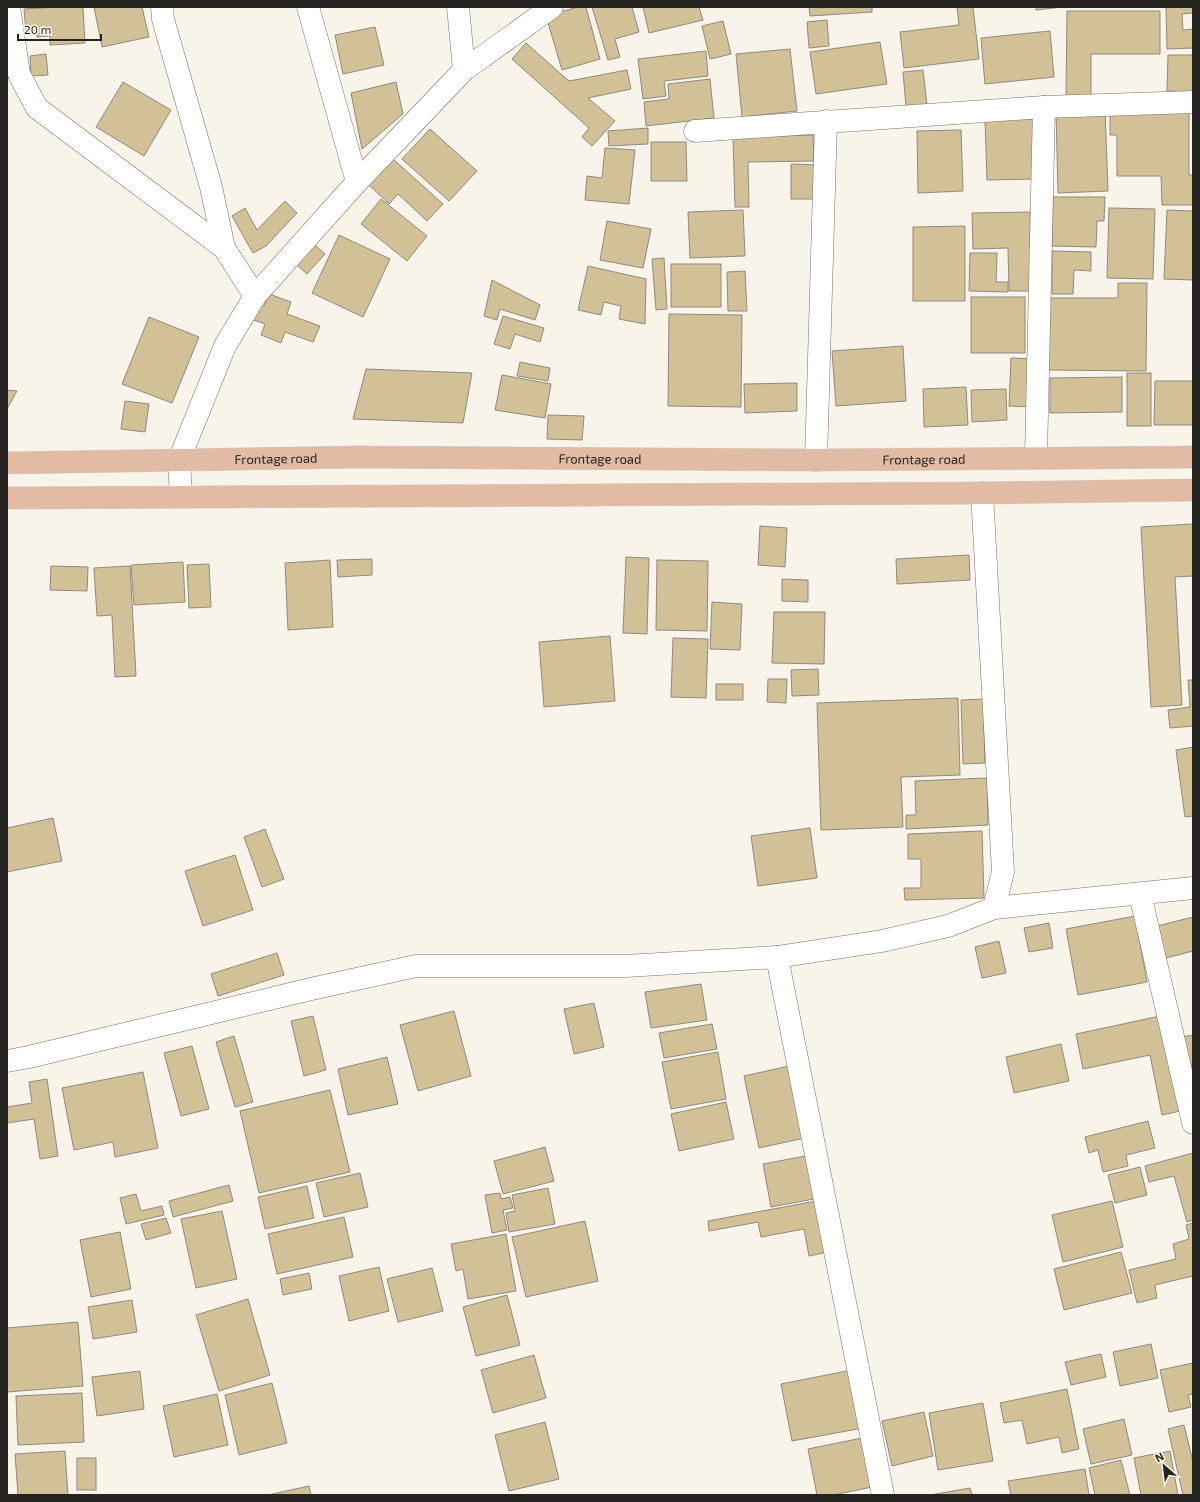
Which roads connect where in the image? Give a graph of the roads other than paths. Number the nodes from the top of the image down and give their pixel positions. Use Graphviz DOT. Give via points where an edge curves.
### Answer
graph roads {
  1 [pos="9,7"];
  2 [pos="162,7"];
  3 [pos="308,7"];
  4 [pos="458,7"];
  5 [pos="552,7"];
  6 [pos="464,70"];
  7 [pos="1193,102"];
  8 [pos="1044,107"];
  9 [pos="826,121"];
  10 [pos="695,131"];
  11 [pos="358,182"];
  12 [pos="224,248"];
  13 [pos="255,296"];
  14 [pos="1036,457"];
  15 [pos="1193,457"];
  16 [pos="179,460"];
  17 [pos="816,460"];
  18 [pos="7,463"];
  19 [pos="1193,490"];
  20 [pos="982,494"];
  21 [pos="181,496"];
  22 [pos="7,498"];
  23 [pos="1193,888"];
  24 [pos="1140,894"];
  25 [pos="994,908"];
  26 [pos="777,957"];
  27 [pos="7,1061"];
  28 [pos="1193,1123"];
  29 [pos="883,1495"];
  1 -- 12 [label="street" via="19,74 37,108"];
  2 -- 12 [label="street" via="163,19 211,187"];
  3 -- 11 [label="street"];
  4 -- 6 [label="street"];
  5 -- 6 [label="street"];
  6 -- 11 [label="street"];
  7 -- 8 [label="street"];
  8 -- 9 [label="street"];
  8 -- 14 [label="street"];
  9 -- 10 [label="street"];
  9 -- 17 [label="street"];
  11 -- 13 [label="street"];
  12 -- 13 [label="street"];
  13 -- 16 [label="street" via="225,346"];
  14 -- 15 [label="main road, Frontage road"];
  14 -- 17 [label="main road, Frontage road"];
  16 -- 17 [label="main road, Frontage road" via="357,457"];
  16 -- 18 [label="main road, Frontage road"];
  16 -- 21 [label="street"];
  19 -- 20 [label="main road"];
  20 -- 21 [label="main road"];
  20 -- 25 [label="street" via="1003,872"];
  21 -- 22 [label="main road"];
  23 -- 24 [label="street"];
  24 -- 25 [label="street"];
  24 -- 28 [label="street"];
  25 -- 26 [label="street" via="948,926 882,941"];
  26 -- 27 [label="street" via="626,966 416,966"];
  26 -- 29 [label="street"];
}
